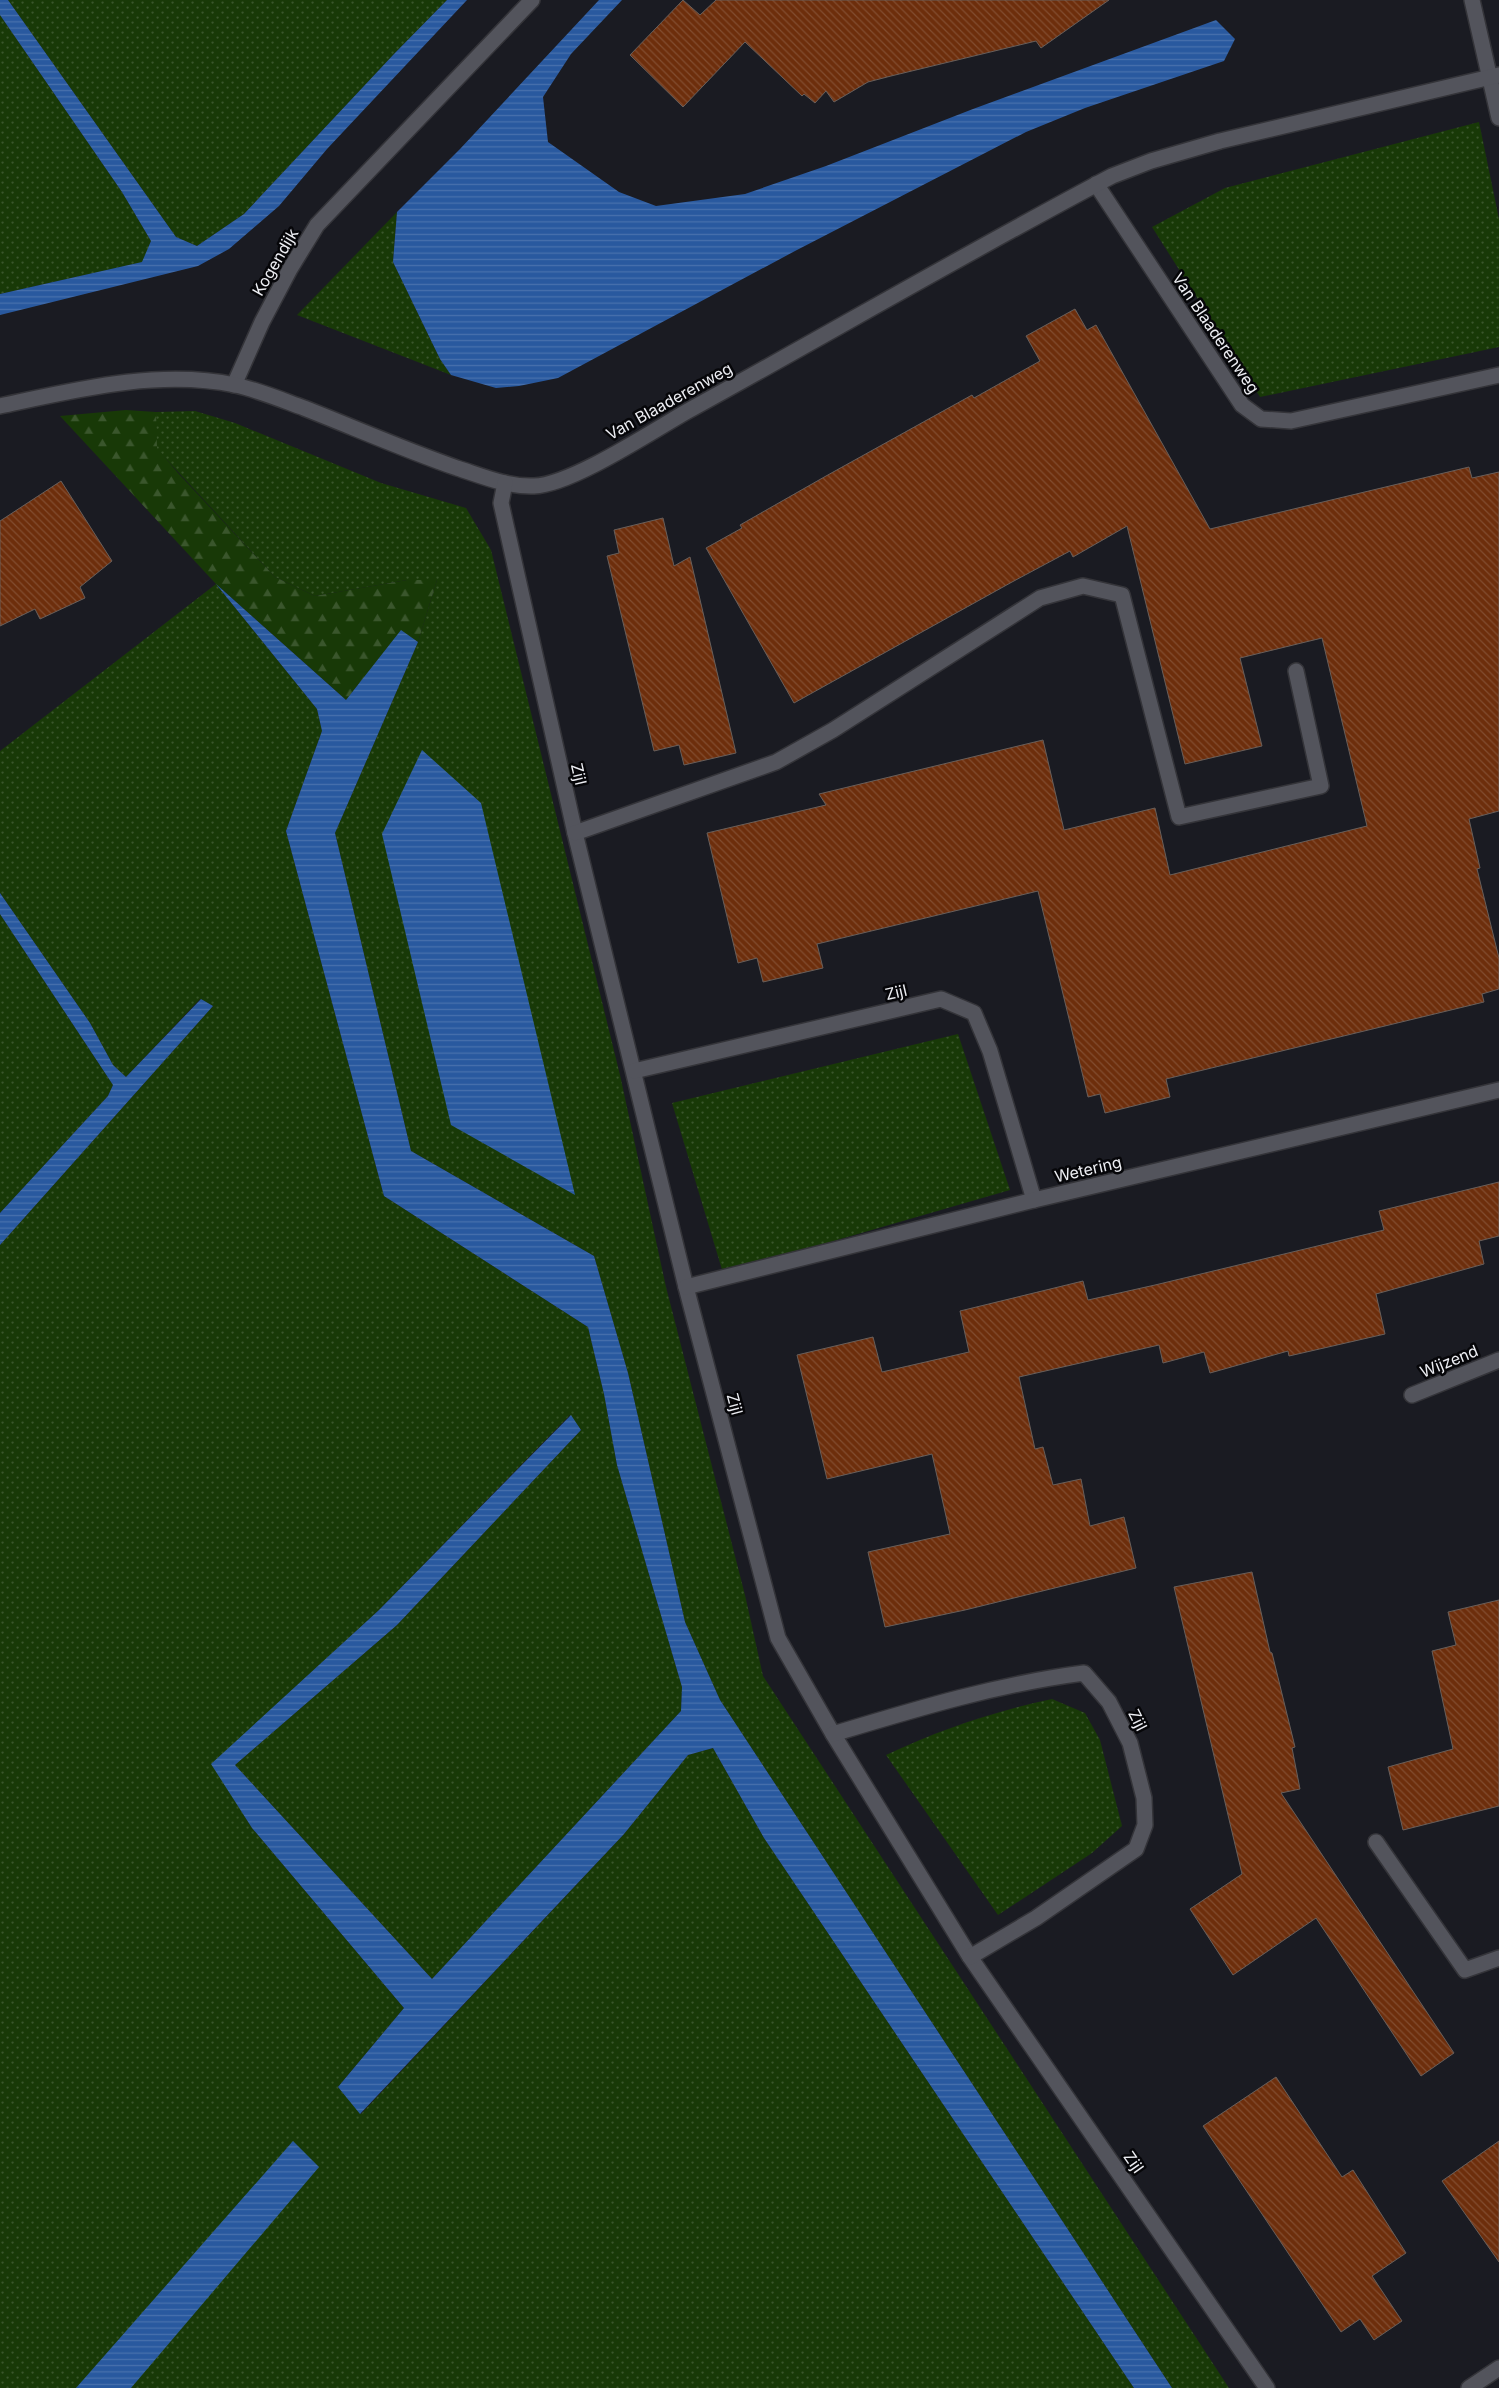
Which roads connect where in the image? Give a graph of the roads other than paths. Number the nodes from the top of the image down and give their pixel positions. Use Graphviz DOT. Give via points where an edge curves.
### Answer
graph roads {
  1 [pos="532,0"];
  2 [pos="1472,0"];
  3 [pos="1494,76"];
  4 [pos="1499,118"];
  5 [pos="1096,184"];
  6 [pos="1499,375"];
  7 [pos="234,385"];
  8 [pos="0,406"];
  9 [pos="504,483"];
  10 [pos="1296,671"];
  11 [pos="575,833"];
  12 [pos="634,1071"];
  13 [pos="1499,1090"];
  14 [pos="1034,1200"];
  15 [pos="686,1287"];
  16 [pos="1499,1360"];
  17 [pos="1412,1395"];
  18 [pos="833,1734"];
  19 [pos="1376,1842"];
  20 [pos="970,1957"];
  21 [pos="1499,1958"];
  22 [pos="1499,2368"];
  23 [pos="1267,2388"];
  24 [pos="1469,2388"];
  1 -- 7 [label="street, Kogendijk" via="317,225 262,322"];
  2 -- 3 [label="street"];
  3 -- 4 [label="street"];
  3 -- 5 [label="street, Van Blaaderenweg" via="1220,141 1151,161"];
  5 -- 6 [label="street, Van Blaaderenweg" via="1242,405 1261,419 1291,421"];
  5 -- 9 [label="street, Van Blaaderenweg" via="576,473 544,486"];
  7 -- 8 [label="street" via="172,379 143,381"];
  7 -- 9 [label="street, Van Blaaderenweg" via="292,404 427,458"];
  9 -- 11 [label="street, Zijl" via="501,503"];
  10 -- 11 [label="street" via="1321,786 1179,817 1122,595 1083,586 1040,598 833,730 776,762"];
  11 -- 12 [label="street, Zijl"];
  12 -- 14 [label="street, Zijl" via="941,999 974,1013 990,1051"];
  12 -- 15 [label="street, Zijl"];
  13 -- 14 [label="street, Wetering"];
  14 -- 15 [label="street, Wetering"];
  15 -- 18 [label="street, Zijl" via="778,1638"];
  16 -- 17 [label="street, Wijzend"];
  18 -- 20 [label="street, Zijl"];
  18 -- 20 [label="street, Zijl" via="944,1700 1084,1673 1109,1702 1130,1743 1144,1798 1145,1825 1136,1849 1036,1918"];
  19 -- 21 [label="street" via="1465,1970"];
  20 -- 23 [label="street, Zijl"];
  22 -- 24 [label="street"];
}
